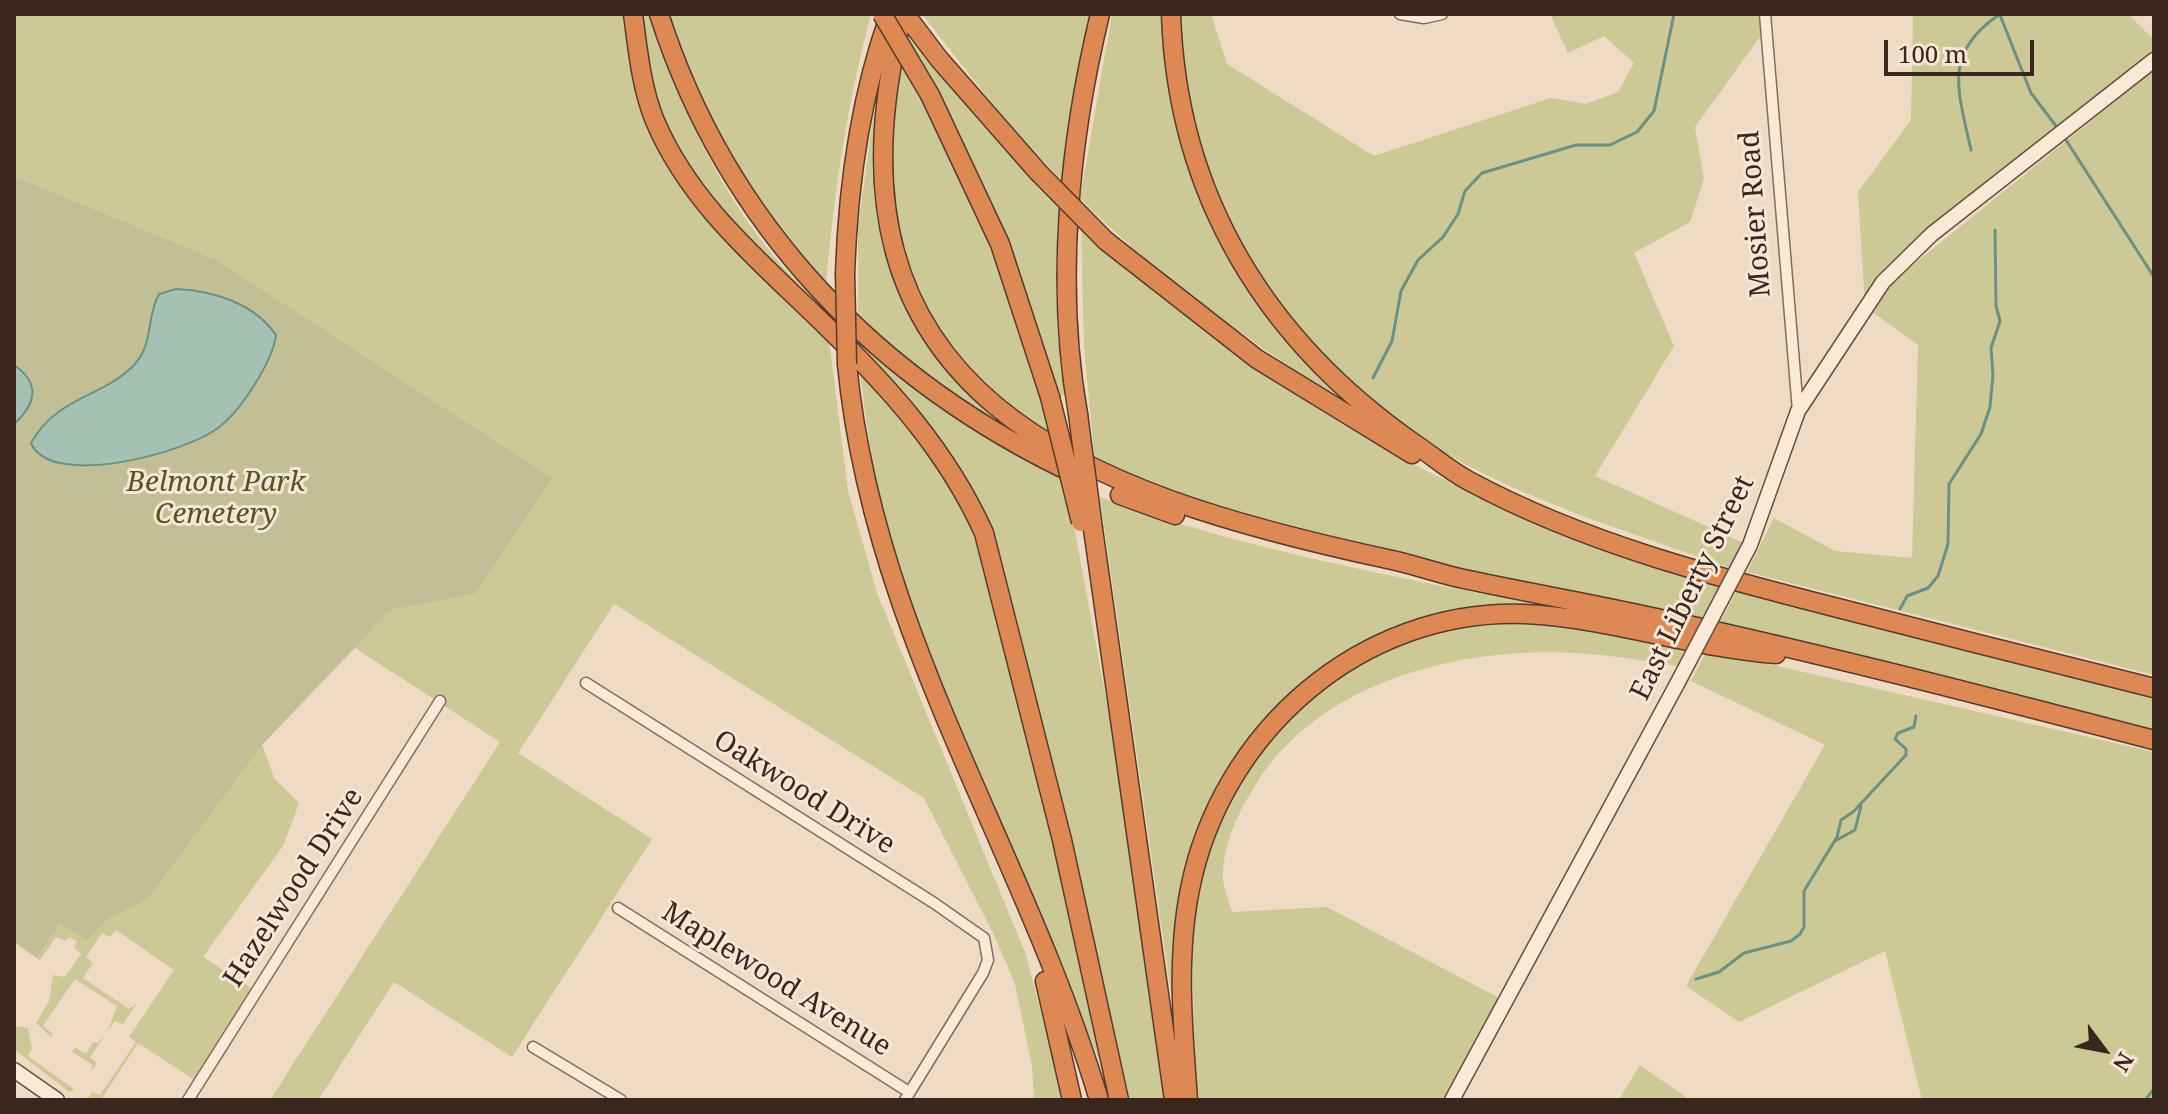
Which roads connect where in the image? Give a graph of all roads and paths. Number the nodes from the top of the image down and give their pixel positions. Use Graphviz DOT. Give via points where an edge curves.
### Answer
graph roads {
  1 [pos="633,14"];
  2 [pos="659,14"];
  3 [pos="880,14"];
  4 [pos="890,14"];
  5 [pos="904,14"];
  6 [pos="1100,14"];
  7 [pos="1171,14"];
  8 [pos="1400,14"];
  9 [pos="1442,14"];
  10 [pos="1765,14"];
  11 [pos="2154,60"];
  12 [pos="841,269"];
  13 [pos="1798,411"];
  14 [pos="1468,481"];
  15 [pos="1087,526"];
  16 [pos="1458,578"];
  17 [pos="1829,658"];
  18 [pos="586,683"];
  19 [pos="2154,688"];
  20 [pos="440,701"];
  21 [pos="2154,740"];
  22 [pos="977,795"];
  23 [pos="618,908"];
  24 [pos="533,1047"];
  25 [pos="14,1070"];
  26 [pos="907,1096"];
  27 [pos="57,1100"];
  28 [pos="188,1100"];
  29 [pos="621,1100"];
  30 [pos="1072,1100"];
  31 [pos="1099,1100"];
  32 [pos="1119,1100"];
  33 [pos="1174,1100"];
  34 [pos="1188,1100"];
  35 [pos="1452,1100"];
  1 -- 32 [label="highway" via="647,99 668,148 694,189 904,405 966,494 984,533 1062,840"];
  2 -- 16 [label="highway" via="715,150 773,238 865,336 965,414 1054,465 1174,515 1409,573"];
  3 -- 12 [label="highway" via="850,135"];
  3 -- 15 [label="highway, bridge" via="930,95 1000,244"];
  4 -- 12 [label="highway" via="857,145"];
  5 -- 14 [label="highway, bridge" via="1038,172 1106,241 1203,320 1297,386"];
  5 -- 16 [label="highway" via="892,57 884,128 889,223 921,312 972,385 1013,423 1096,472 1233,523"];
  6 -- 15 [label="highway, bridge" via="1079,120 1070,223 1069,337"];
  7 -- 14 [label="highway" via="1188,135 1217,216 1251,280 1321,368 1376,417"];
  8 -- 9 [label="street"];
  10 -- 13 [label="street, Mosier Road"];
  11 -- 13 [label="street, East Liberty Street" via="1906,257 1865,306"];
  12 -- 22 [label="highway, bridge" via="847,364 865,488 913,643"];
  13 -- 35 [label="street, East Liberty Street, bridge" via="1750,545"];
  14 -- 19 [label="highway" via="1566,526 1694,570"];
  15 -- 33 [label="highway"];
  16 -- 17 [label="highway"];
  17 -- 21 [label="highway"];
  17 -- 34 [label="highway" via="1748,652 1618,626 1505,615 1406,634 1317,682 1271,723 1246,755 1215,809 1198,854 1183,950"];
  18 -- 26 [label="street, Oakwood Drive" via="978,932 989,951 983,973"];
  20 -- 28 [label="street, Hazelwood Drive"];
  22 -- 30 [label="highway" via="981,827 1043,973"];
  22 -- 31 [label="highway" via="1058,985"];
  23 -- 26 [label="street, Maplewood Avenue"];
  24 -- 29 [label="street"];
  25 -- 27 [label="street"];
}
